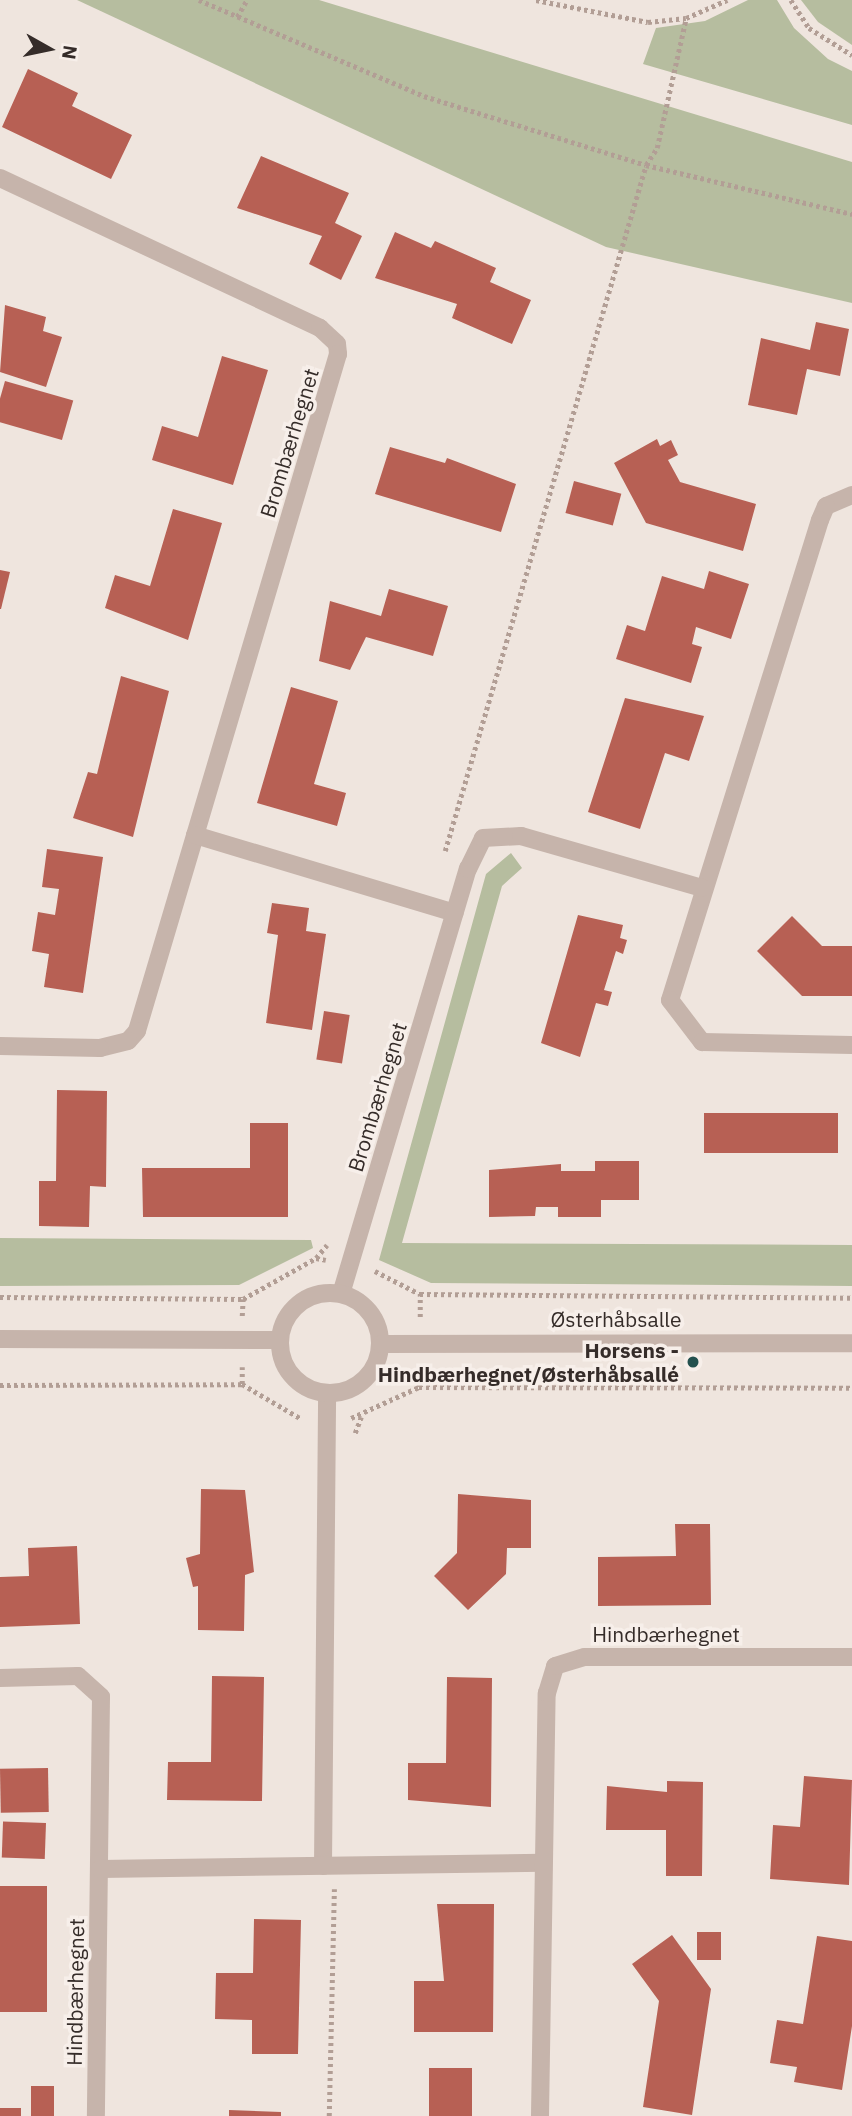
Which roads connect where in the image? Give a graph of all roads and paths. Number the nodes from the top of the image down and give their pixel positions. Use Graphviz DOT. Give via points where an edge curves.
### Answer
graph roads {
  1 [pos="199,0"];
  2 [pos="247,0"];
  3 [pos="536,0"];
  4 [pos="727,0"];
  5 [pos="791,0"];
  6 [pos="237,18"];
  7 [pos="686,18"];
  8 [pos="852,55"];
  9 [pos="646,165"];
  10 [pos="0,178"];
  11 [pos="852,214"];
  12 [pos="852,495"];
  13 [pos="195,835"];
  14 [pos="702,888"];
  15 [pos="429,905"];
  16 [pos="455,913"];
  17 [pos="852,1045"];
  18 [pos="0,1046"];
  19 [pos="330,1233"];
  20 [pos="316,1258"];
  21 [pos="350,1265"];
  22 [pos="341,1294"];
  23 [pos="0,1297"];
  24 [pos="852,1298"];
  25 [pos="0,1339"];
  26 [pos="280,1340"];
  27 [pos="852,1343"];
  28 [pos="381,1344"];
  29 [pos="0,1385"];
  30 [pos="852,1388"];
  31 [pos="327,1393"];
  32 [pos="327,1419"];
  33 [pos="852,1657"];
  34 [pos="0,1678"];
  35 [pos="543,1863"];
  36 [pos="329,1866"];
  37 [pos="100,1869"];
  38 [pos="96,2116"];
  39 [pos="329,2116"];
  40 [pos="540,2116"];
  1 -- 6 [label="path"];
  2 -- 6 [label="path"];
  3 -- 7 [label="path" via="648,22"];
  4 -- 7 [label="path"];
  5 -- 8 [label="path" via="809,28"];
  6 -- 9 [label="path" via="424,96"];
  7 -- 9 [label="path" via="657,149"];
  9 -- 11 [label="path"];
  9 -- 15 [label="path"];
  10 -- 13 [label="street, Brombærhegnet" via="320,328 337,344 336,366"];
  12 -- 14 [label="street" via="826,506 820,520"];
  13 -- 15 [label="street"];
  13 -- 18 [label="street, Brombærhegnet" via="142,1019 128,1041 100,1048"];
  14 -- 16 [label="street, Brombærhegnet" via="500,834 483,838 474,850"];
  14 -- 17 [label="street" via="670,1000 695,1038 708,1044"];
  15 -- 16 [label="street"];
  16 -- 21 [label="street, Brombærhegnet"];
  19 -- 20 [label="path"];
  20 -- 21 [label="path"];
  20 -- 23 [label="path" via="243,1299"];
  21 -- 22 [label="street, Brombærhegnet"];
  21 -- 24 [label="path" via="420,1294"];
  22 -- 26 [label="street" via="316,1296 293,1309"];
  22 -- 28 [label="street" via="365,1307"];
  25 -- 26 [label="street"];
  26 -- 31 [label="street" via="288,1370"];
  27 -- 28 [label="street, Østerhåbsalle"];
  28 -- 31 [label="street" via="370,1374 343,1392"];
  29 -- 32 [label="path" via="242,1384 290,1418"];
  30 -- 32 [label="path" via="419,1387 361,1417"];
  31 -- 32 [label="street"];
  32 -- 36 [label="street"];
  33 -- 35 [label="street, Hindbærhegnet" via="585,1657 555,1666 547,1693"];
  34 -- 37 [label="street, Hindbærhegnet" via="78,1676 100,1697"];
  35 -- 36 [label="street"];
  35 -- 40 [label="street, Hindbærhegnet"];
  36 -- 37 [label="street"];
  36 -- 39 [label="path"];
  37 -- 38 [label="street, Hindbærhegnet"];
}
